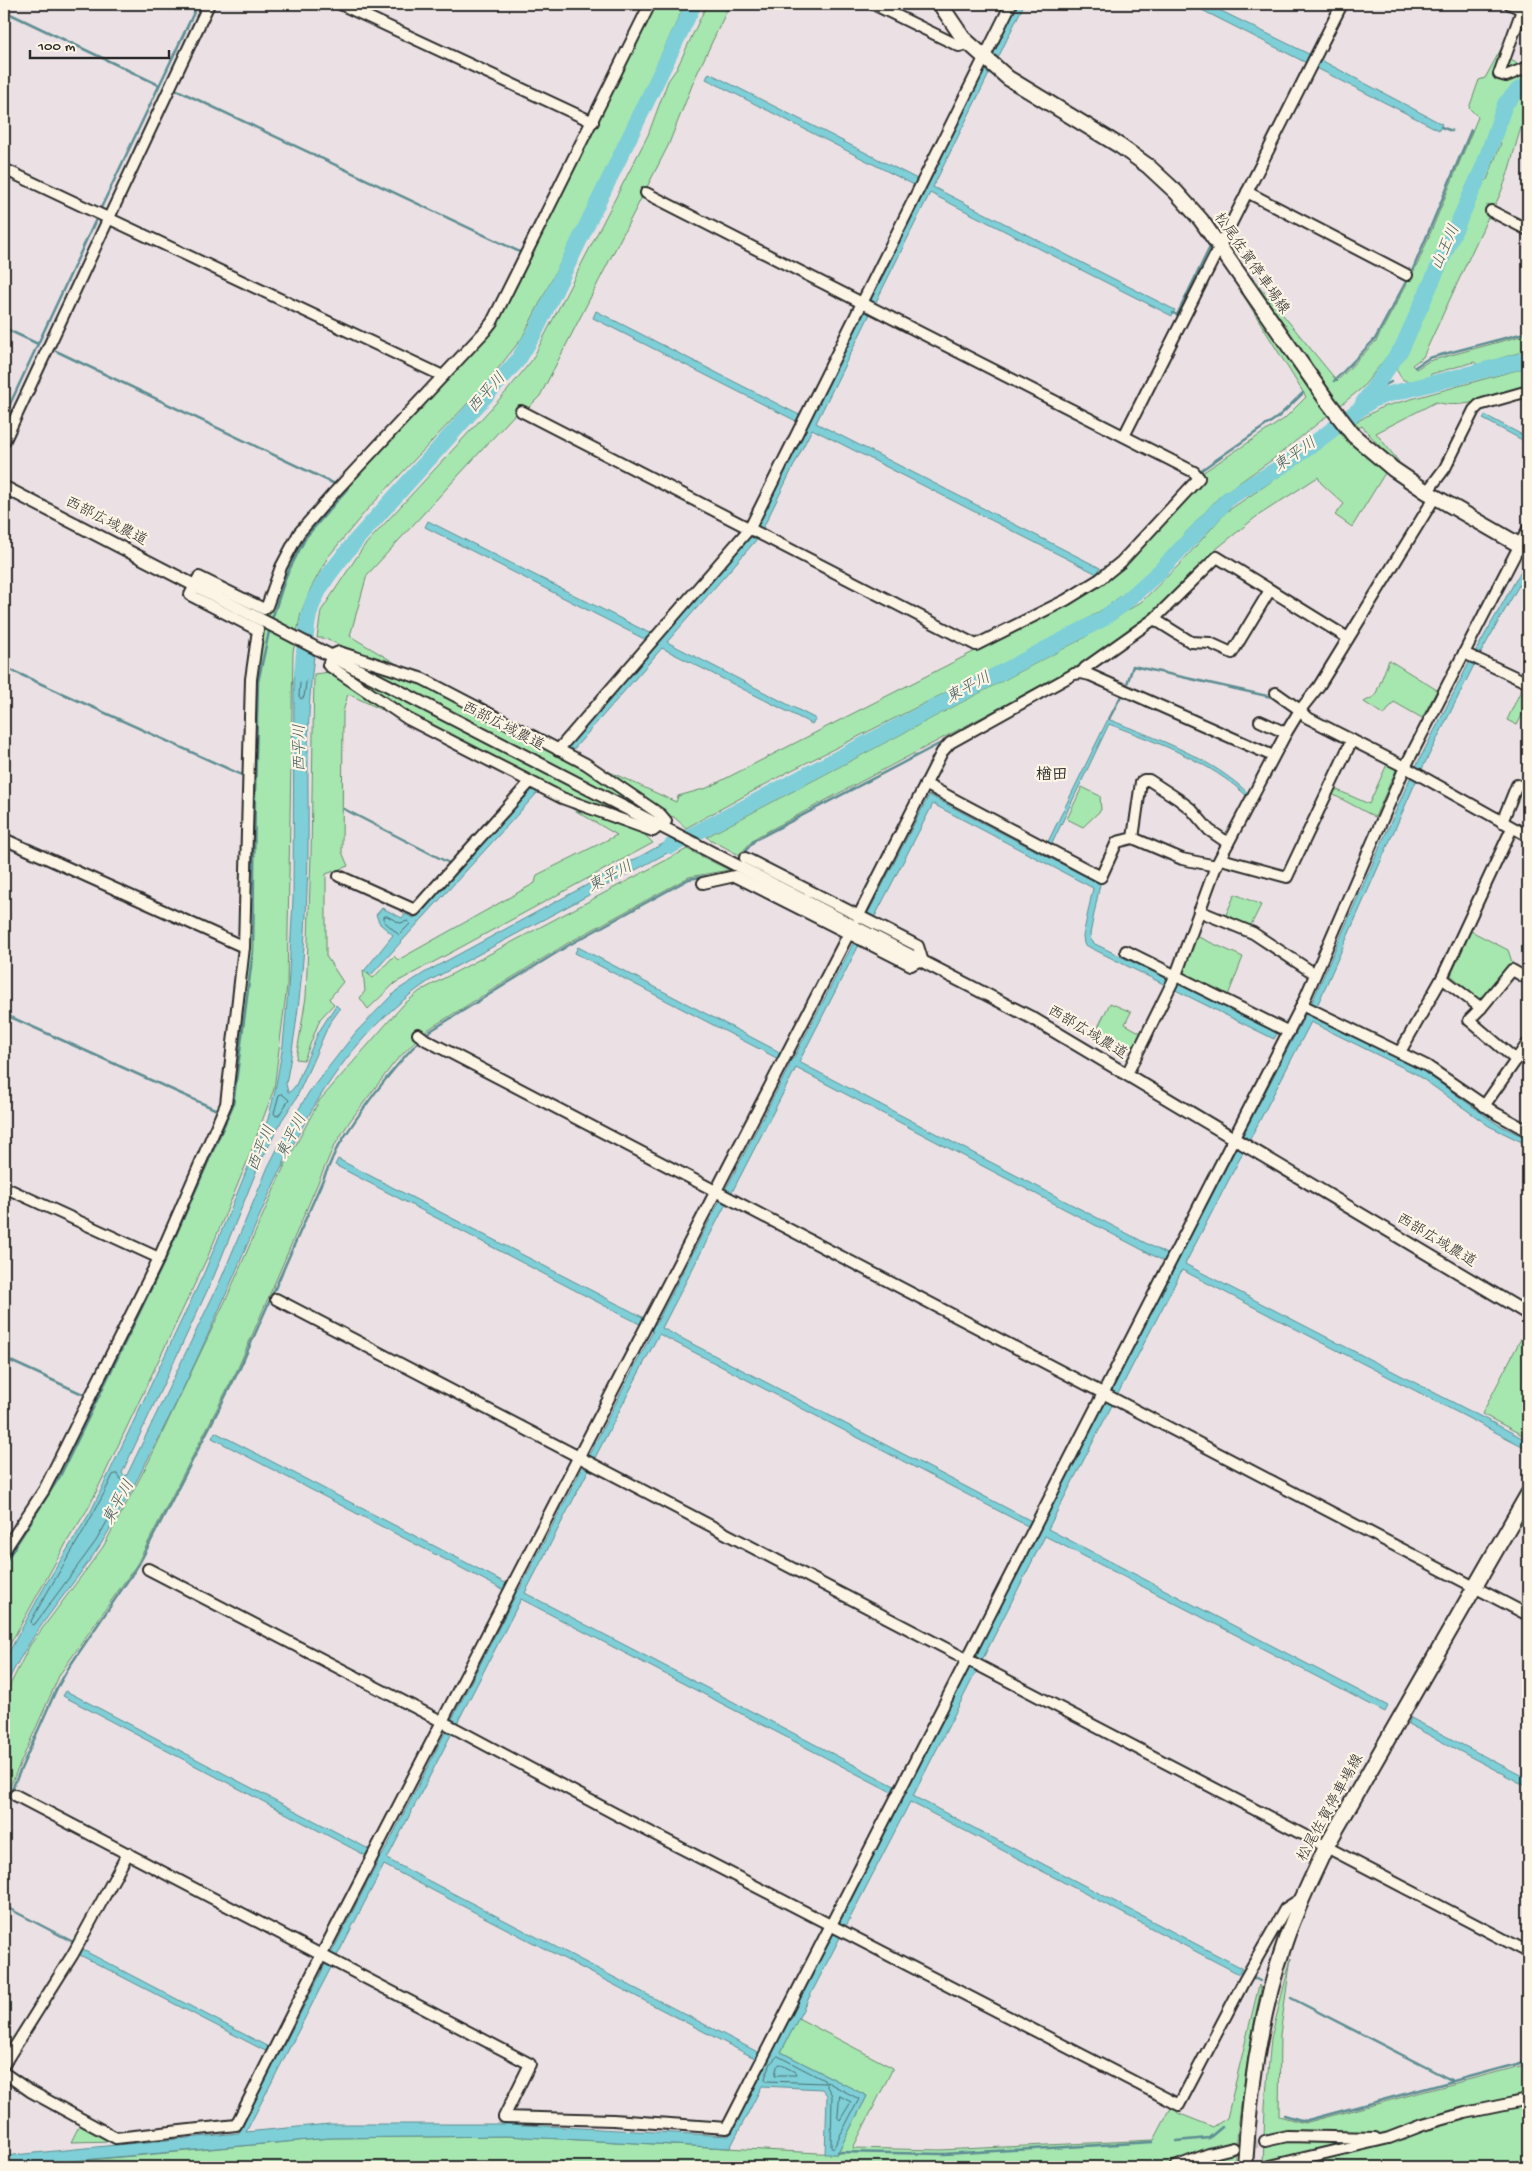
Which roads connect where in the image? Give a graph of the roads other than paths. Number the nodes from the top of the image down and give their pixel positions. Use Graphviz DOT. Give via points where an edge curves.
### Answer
graph roads {
  1 [pos="209,4"];
  2 [pos="340,4"];
  3 [pos="650,4"];
  4 [pos="873,4"];
  5 [pos="940,4"];
  6 [pos="1011,4"];
  7 [pos="1342,4"];
  8 [pos="1510,4"];
  9 [pos="1525,11"];
  10 [pos="968,44"];
  11 [pos="984,59"];
  12 [pos="1528,67"];
  13 [pos="593,122"];
  14 [pos="4,170"];
  15 [pos="646,192"];
  16 [pos="1247,192"];
  17 [pos="1491,211"];
  18 [pos="109,219"];
  19 [pos="1528,230"];
  20 [pos="1219,246"];
  21 [pos="1407,275"];
  22 [pos="862,303"];
  23 [pos="443,376"];
  24 [pos="1528,390"];
  25 [pos="521,411"];
  26 [pos="1124,436"];
  27 [pos="4,442"];
  28 [pos="4,487"];
  29 [pos="1431,494"];
  30 [pos="750,528"];
  31 [pos="1528,529"];
  32 [pos="1524,547"];
  33 [pos="195,585"];
  34 [pos="1270,590"];
  35 [pos="1154,619"];
  36 [pos="1348,638"];
  37 [pos="1466,654"];
  38 [pos="332,656"];
  39 [pos="1081,673"];
  40 [pos="1528,683"];
  41 [pos="1276,693"];
  42 [pos="1300,710"];
  43 [pos="1260,721"];
  44 [pos="1286,733"];
  45 [pos="1352,740"];
  46 [pos="558,750"];
  47 [pos="1273,756"];
  48 [pos="1407,768"];
  49 [pos="530,782"];
  50 [pos="926,784"];
  51 [pos="1517,786"];
  52 [pos="1502,822"];
  53 [pos="660,825"];
  54 [pos="1512,828"];
  55 [pos="1528,836"];
  56 [pos="1133,838"];
  57 [pos="4,839"];
  58 [pos="1228,843"];
  59 [pos="745,858"];
  60 [pos="1218,862"];
  61 [pos="339,876"];
  62 [pos="702,883"];
  63 [pos="1199,912"];
  64 [pos="858,917"];
  65 [pos="849,934"];
  66 [pos="244,947"];
  67 [pos="1126,952"];
  68 [pos="922,960"];
  69 [pos="1315,974"];
  70 [pos="1175,977"];
  71 [pos="1442,978"];
  72 [pos="1528,979"];
  73 [pos="1304,1006"];
  74 [pos="1481,1008"];
  75 [pos="1288,1032"];
  76 [pos="418,1034"];
  77 [pos="1528,1043"];
  78 [pos="1400,1052"];
  79 [pos="1516,1060"];
  80 [pos="1127,1074"];
  81 [pos="1484,1106"];
  82 [pos="1528,1131"];
  83 [pos="1235,1139"];
  84 [pos="4,1187"];
  85 [pos="723,1194"];
  86 [pos="159,1258"];
  87 [pos="276,1298"];
  88 [pos="1528,1314"];
  89 [pos="1104,1393"];
  90 [pos="586,1460"];
  91 [pos="1528,1494"];
  92 [pos="4,1551"];
  93 [pos="148,1569"];
  94 [pos="1474,1586"];
  95 [pos="1528,1615"];
  96 [pos="968,1659"];
  97 [pos="449,1725"];
  98 [pos="15,1795"];
  99 [pos="1326,1847"];
  100 [pos="128,1854"];
  101 [pos="1303,1897"];
  102 [pos="830,1926"];
  103 [pos="1528,1952"];
  104 [pos="324,1955"];
  105 [pos="4,2064"];
  106 [pos="4,2073"];
  107 [pos="1528,2100"];
  108 [pos="1389,2138"];
  109 [pos="1265,2141"];
  110 [pos="1233,2148"];
  111 [pos="1175,2167"];
  112 [pos="1245,2167"];
  113 [pos="1266,2167"];
  1 -- 18 [label="street"];
  2 -- 13 [label="street"];
  3 -- 13 [label="street"];
  4 -- 10 [label="street" via="958,46"];
  5 -- 10 [label="main road, 松尾佐賀停車場線"];
  6 -- 11 [label="street"];
  7 -- 16 [label="street"];
  8 -- 9 [label="street"];
  9 -- 12 [label="street" via="1499,74 1506,76"];
  10 -- 11 [label="main road, 松尾佐賀停車場線"];
  11 -- 20 [label="main road, 松尾佐賀停車場線" via="1015,83 1148,166 1176,192"];
  11 -- 22 [label="street"];
  13 -- 23 [label="street" via="492,322"];
  14 -- 18 [label="street"];
  15 -- 22 [label="street"];
  16 -- 20 [label="street"];
  16 -- 21 [label="street"];
  17 -- 19 [label="street"];
  18 -- 23 [label="street"];
  18 -- 27 [label="street"];
  20 -- 26 [label="street"];
  20 -- 29 [label="main road, 松尾佐賀停車場線" via="1354,436 1386,464"];
  22 -- 26 [label="street"];
  22 -- 30 [label="street"];
  23 -- 33 [label="street" via="299,533 281,567 268,606 264,609 198,577"];
  24 -- 29 [label="street" via="1478,405"];
  25 -- 30 [label="street"];
  26 -- 30 [label="street" via="1194,472 1199,478 1197,482 1121,562 1100,579 1066,600 976,645"];
  28 -- 33 [label="street, 西部広域農道"];
  29 -- 32 [label="main road, 松尾佐賀停車場線"];
  29 -- 36 [label="street"];
  30 -- 46 [label="street"];
  31 -- 32 [label="street"];
  32 -- 37 [label="street"];
  33 -- 38 [label="street, 西部広域農道"];
  33 -- 66 [label="street" via="190,595 258,630 251,679"];
  34 -- 35 [label="street" via="1217,557"];
  34 -- 35 [label="street" via="1232,653 1210,643 1191,642"];
  34 -- 36 [label="street"];
  35 -- 39 [label="street"];
  36 -- 42 [label="street"];
  37 -- 40 [label="street"];
  37 -- 48 [label="street"];
  38 -- 46 [label="street" via="339,652 423,679"];
  38 -- 49 [label="street" via="328,665 408,719"];
  38 -- 53 [label="street, 西部広域農道"];
  39 -- 47 [label="street"];
  39 -- 50 [label="street" via="950,743"];
  41 -- 42 [label="street"];
  42 -- 44 [label="street"];
  42 -- 45 [label="street" via="1306,717"];
  43 -- 44 [label="street"];
  44 -- 47 [label="street"];
  45 -- 48 [label="street"];
  45 -- 60 [label="street" via="1287,877"];
  46 -- 53 [label="street" via="586,764 661,815 666,821"];
  47 -- 58 [label="street"];
  48 -- 52 [label="street"];
  48 -- 69 [label="street"];
  49 -- 53 [label="street" via="562,798 653,831"];
  49 -- 61 [label="street" via="415,910"];
  50 -- 56 [label="street" via="1101,877 1117,842"];
  50 -- 64 [label="street"];
  51 -- 52 [label="street"];
  52 -- 54 [label="street"];
  53 -- 68 [label="street, 西部広域農道"];
  54 -- 55 [label="street"];
  54 -- 71 [label="street"];
  56 -- 58 [label="street" via="1141,782 1149,780 1191,809 1209,830"];
  56 -- 60 [label="street" via="1182,859"];
  57 -- 66 [label="street"];
  58 -- 60 [label="street"];
  59 -- 64 [label="street"];
  60 -- 63 [label="street"];
  62 -- 65 [label="street" via="735,876"];
  63 -- 69 [label="street" via="1252,933"];
  63 -- 70 [label="street"];
  64 -- 68 [label="street" via="918,946"];
  65 -- 68 [label="street" via="911,965"];
  65 -- 85 [label="street" via="785,1059"];
  66 -- 86 [label="street" via="226,1104"];
  67 -- 70 [label="street"];
  68 -- 80 [label="street, 西部広域農道" via="1032,1018"];
  69 -- 73 [label="street"];
  70 -- 75 [label="street"];
  70 -- 80 [label="street"];
  71 -- 74 [label="street"];
  71 -- 78 [label="street"];
  72 -- 74 [label="street" via="1512,970"];
  73 -- 75 [label="street"];
  73 -- 78 [label="street"];
  74 -- 79 [label="street" via="1469,1020"];
  75 -- 83 [label="street"];
  76 -- 85 [label="street"];
  77 -- 79 [label="street"];
  78 -- 81 [label="street" via="1427,1066"];
  79 -- 81 [label="street"];
  80 -- 83 [label="street, 西部広域農道"];
  81 -- 82 [label="street"];
  83 -- 88 [label="street, 西部広域農道"];
  83 -- 89 [label="street"];
  84 -- 86 [label="street"];
  85 -- 89 [label="street"];
  85 -- 90 [label="street" via="646,1329"];
  86 -- 92 [label="street" via="44,1490"];
  87 -- 90 [label="street"];
  89 -- 94 [label="street"];
  89 -- 96 [label="street"];
  90 -- 96 [label="street"];
  90 -- 97 [label="street" via="511,1590"];
  91 -- 94 [label="main road, 松尾佐賀停車場線"];
  93 -- 97 [label="street"];
  94 -- 95 [label="street"];
  94 -- 99 [label="main road, 松尾佐賀停車場線"];
  96 -- 99 [label="street"];
  96 -- 102 [label="street"];
  97 -- 102 [label="street"];
  97 -- 104 [label="street" via="376,1850"];
  98 -- 100 [label="street"];
  99 -- 101 [label="main road, 松尾佐賀停車場線"];
  99 -- 103 [label="street"];
  100 -- 104 [label="street"];
  100 -- 105 [label="street" via="73,1954"];
  101 -- 102 [label="street" via="1285,1909 1179,2106"];
  101 -- 112 [label="main road, 松尾佐賀停車場線" via="1285,1941 1258,2044 1249,2104"];
  102 -- 104 [label="street" via="726,2128 504,2117 530,2064"];
  104 -- 106 [label="street" via="236,2125 116,2138 30,2091"];
  107 -- 108 [label="street" via="1445,2118"];
  108 -- 109 [label="street" via="1287,2136"];
  108 -- 113 [label="street"];
  110 -- 111 [label="street"];
}
